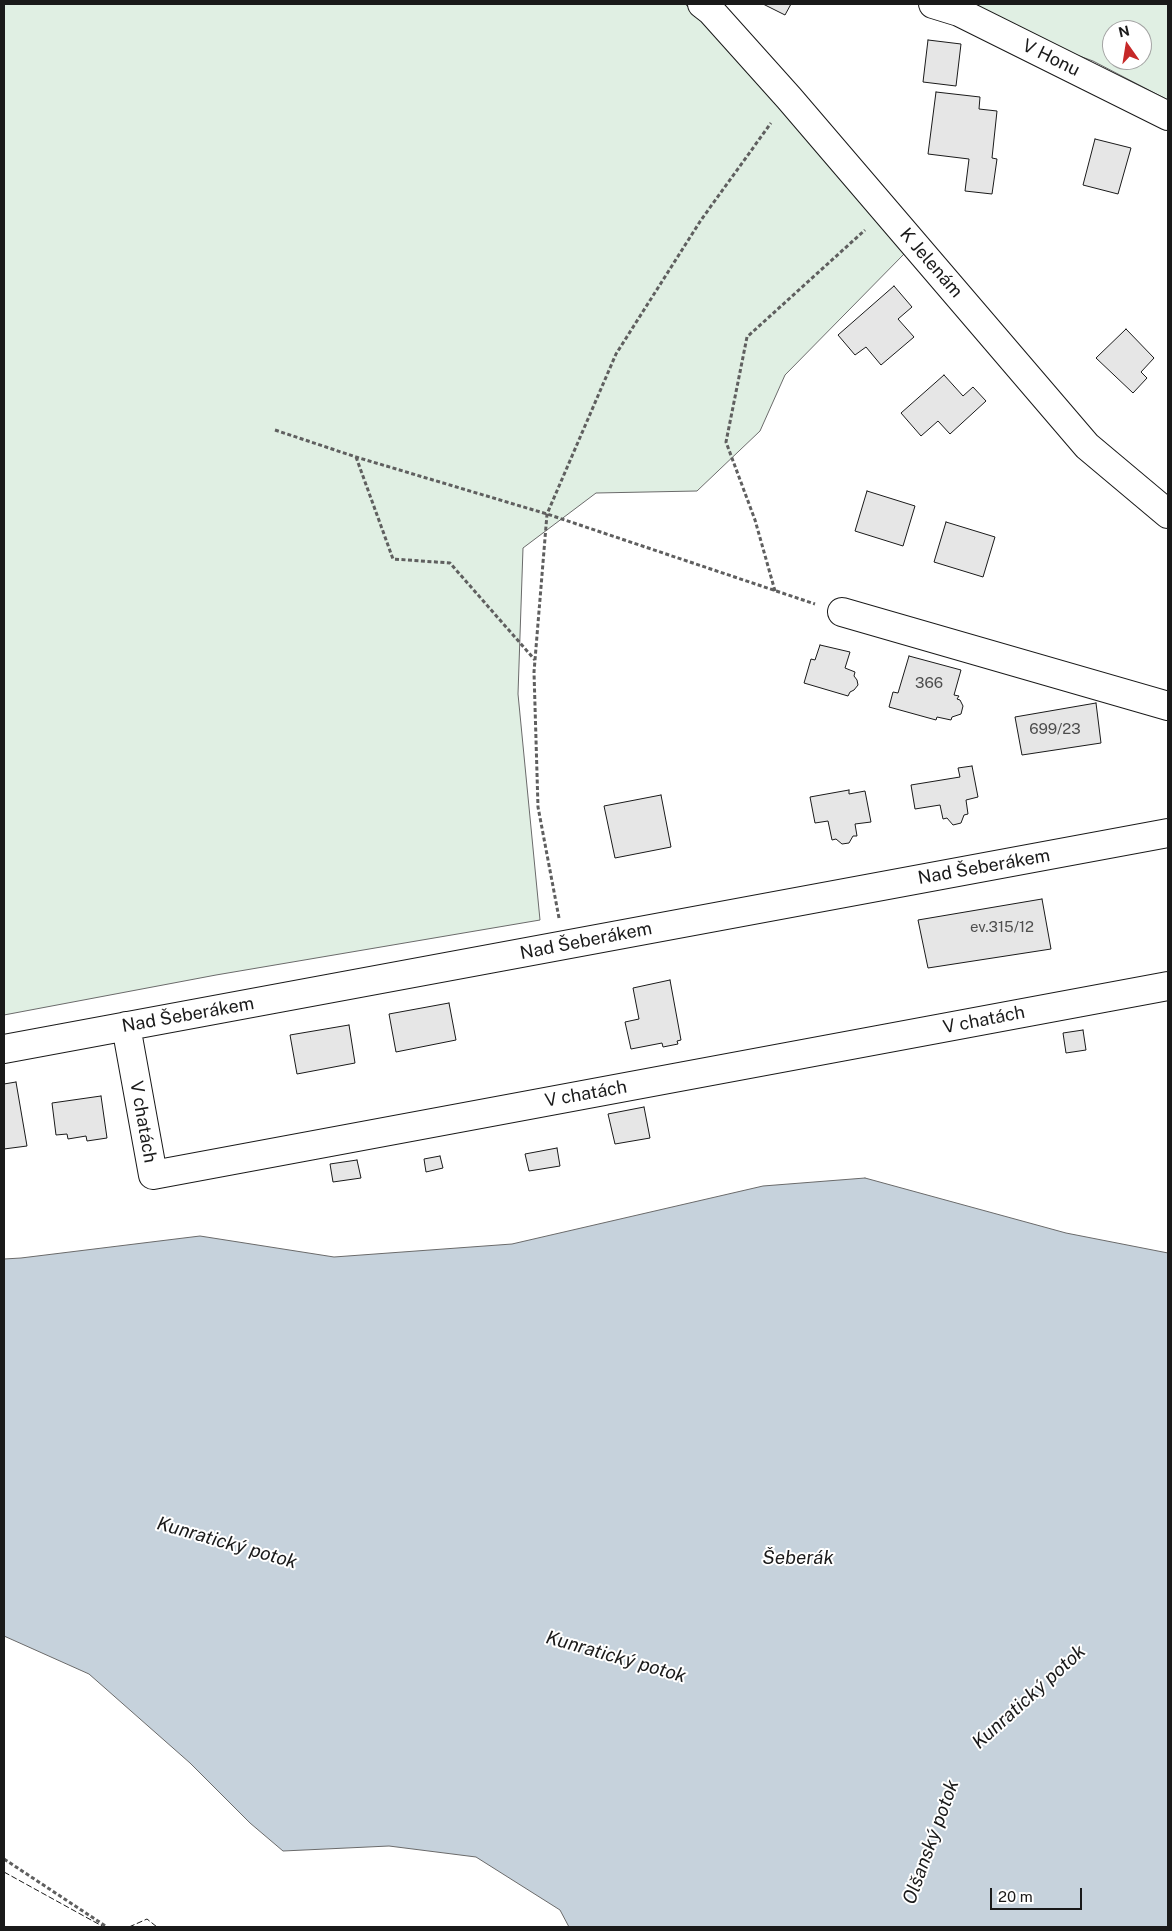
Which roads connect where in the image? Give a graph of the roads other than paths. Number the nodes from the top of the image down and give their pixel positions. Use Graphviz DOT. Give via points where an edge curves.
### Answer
graph roads {
  1 [pos="702,4"];
  2 [pos="933,4"];
  3 [pos="1168,116"];
  4 [pos="1168,514"];
  5 [pos="842,612"];
  6 [pos="1168,706"];
  7 [pos="1168,833"];
  8 [pos="1168,986"];
  9 [pos="126,1026"];
  10 [pos="4,1049"];
  1 -- 4 [label="street, K Jelenám" via="789,98 1087,446"];
  2 -- 3 [label="street, V Honu" via="959,12"];
  5 -- 6 [label="street"];
  7 -- 9 [label="street, Nad Šeberákem"];
  8 -- 9 [label="street, V chatách" via="153,1175"];
  9 -- 10 [label="street, Nad Šeberákem"];
}
